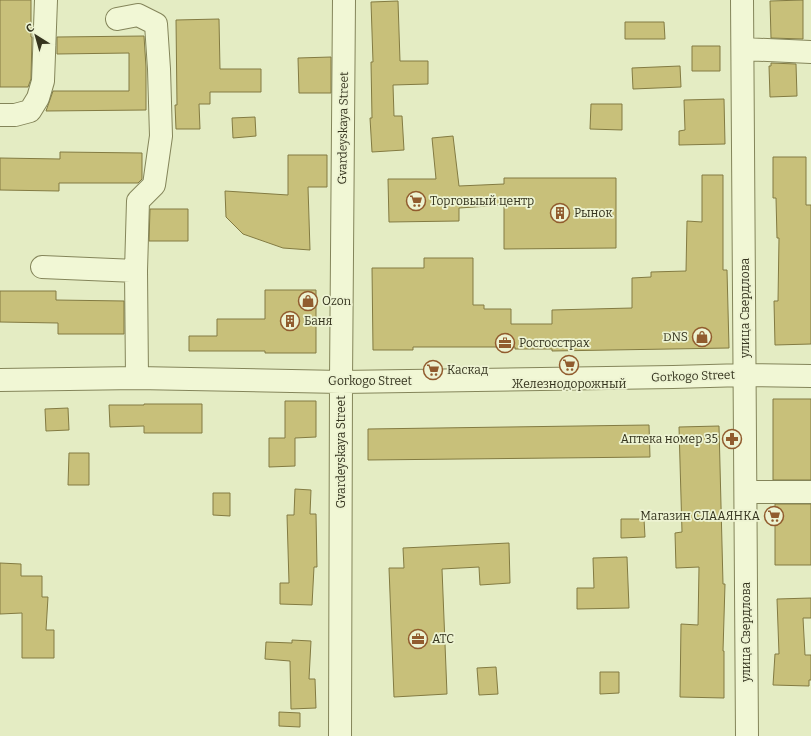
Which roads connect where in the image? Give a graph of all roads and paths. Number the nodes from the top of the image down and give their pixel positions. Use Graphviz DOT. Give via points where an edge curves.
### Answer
graph roads {
  1 [pos="46,0"];
  2 [pos="344,0"];
  3 [pos="742,0"];
  4 [pos="117,19"];
  5 [pos="743,49"];
  6 [pos="811,52"];
  7 [pos="0,115"];
  8 [pos="42,267"];
  9 [pos="136,271"];
  10 [pos="745,375"];
  11 [pos="811,376"];
  12 [pos="137,378"];
  13 [pos="0,380"];
  14 [pos="341,382"];
  15 [pos="746,492"];
  16 [pos="811,492"];
  17 [pos="340,736"];
  18 [pos="747,736"];
  1 -- 7 [label="street" via="43,81 38,98 30,111"];
  2 -- 14 [label="street, Gvardeyskaya Street"];
  3 -- 5 [label="street, улица Свердлова"];
  4 -- 9 [label="street" via="138,15 156,24 160,136 154,185 138,201"];
  5 -- 6 [label="street"];
  5 -- 10 [label="street, улица Свердлова"];
  8 -- 9 [label="street"];
  9 -- 12 [label="street"];
  10 -- 11 [label="street, Gorkogo Street"];
  10 -- 14 [label="street, Gorkogo Street"];
  10 -- 15 [label="street, улица Свердлова"];
  12 -- 13 [label="street, Gorkogo Street"];
  12 -- 14 [label="street, Gorkogo Street"];
  14 -- 17 [label="street, Gvardeyskaya Street"];
  15 -- 16 [label="street"];
  15 -- 18 [label="street, улица Свердлова"];
}
